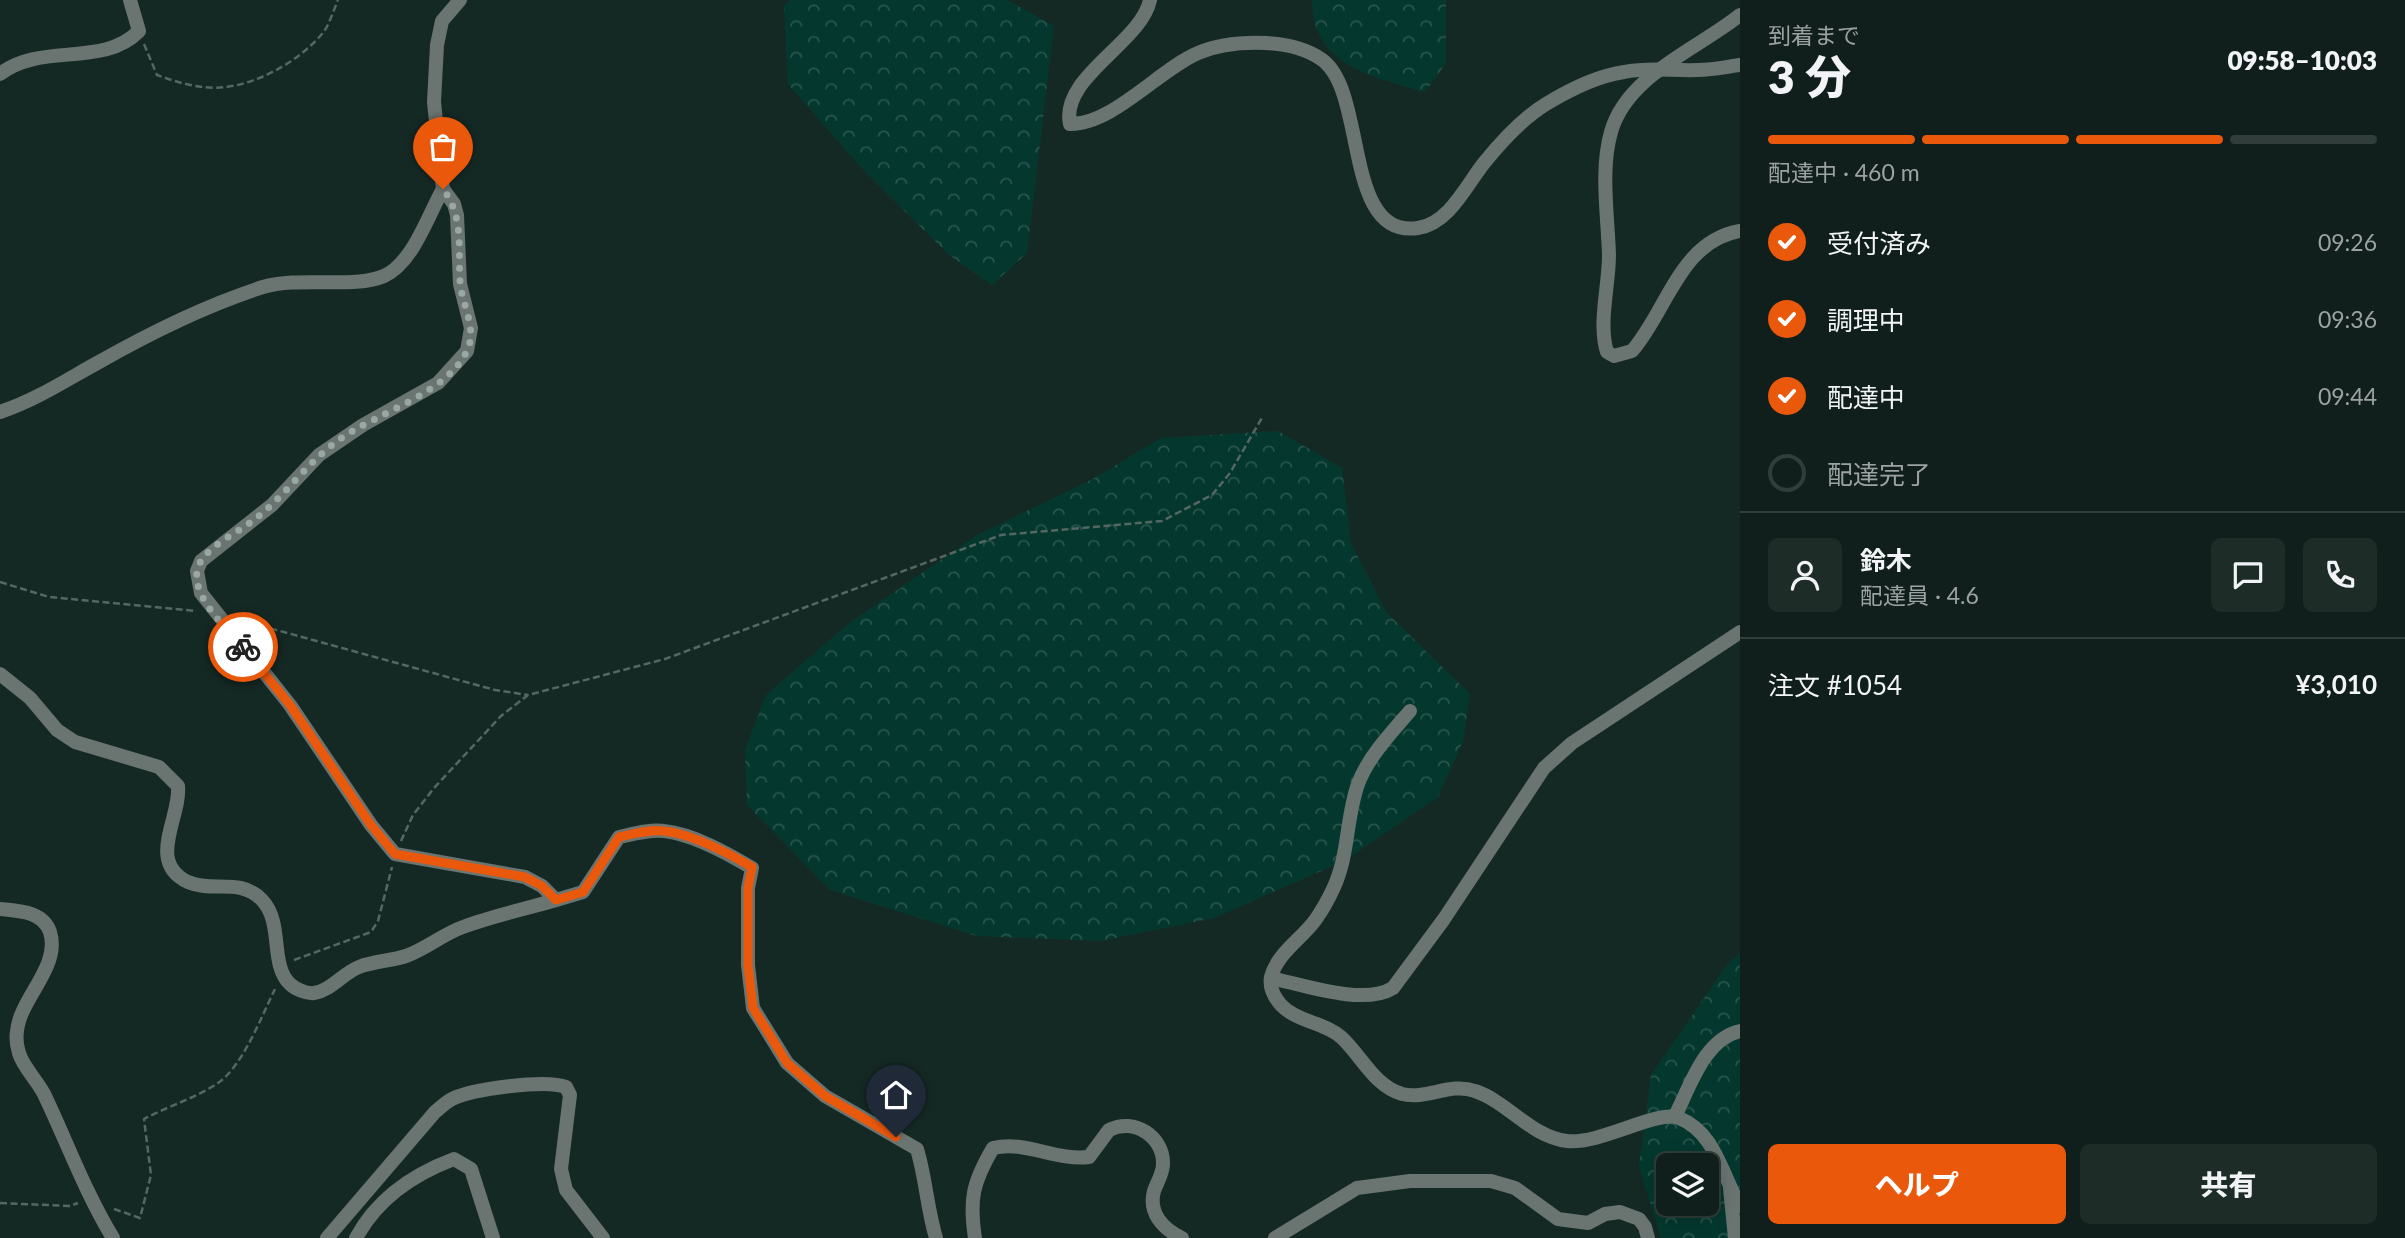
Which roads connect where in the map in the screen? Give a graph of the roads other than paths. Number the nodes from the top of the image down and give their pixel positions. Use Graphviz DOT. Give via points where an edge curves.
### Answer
graph roads {
  1 [pos="131,0"];
  2 [pos="460,0"];
  3 [pos="1150,0"];
  4 [pos="1740,15"];
  5 [pos="1740,65"];
  6 [pos="1661,70"];
  7 [pos="0,74"];
  8 [pos="443,189"];
  9 [pos="1740,231"];
  10 [pos="0,412"];
  11 [pos="1740,632"];
  12 [pos="0,674"];
  13 [pos="1410,711"];
  14 [pos="556,900"];
  15 [pos="0,909"];
  16 [pos="1271,978"];
  17 [pos="1740,1031"];
  18 [pos="1675,1116"];
  19 [pos="1730,1188"];
  20 [pos="1740,1206"];
  21 [pos="113,1238"];
  22 [pos="327,1238"];
  23 [pos="356,1238"];
  24 [pos="493,1238"];
  25 [pos="603,1238"];
  26 [pos="936,1238"];
  27 [pos="975,1238"];
  28 [pos="1182,1238"];
  29 [pos="1275,1238"];
  30 [pos="1648,1238"];
  31 [pos="1735,1238"];
  1 -- 7 [label="street" via="139,31 126,45 31,58"];
  2 -- 8 [label="street" via="442,21 437,45 434,102"];
  3 -- 6 [label="street" via="1142,21 1095,68 1073,99 1070,124 1083,124 1196,54 1217,47 1247,42 1304,50 1334,69 1345,92 1360,171 1371,200 1396,227 1406,230 1423,228 1442,216 1485,162 1544,105 1601,77"];
  4 -- 6 [label="street"];
  5 -- 6 [label="street" via="1702,71"];
  6 -- 9 [label="street" via="1623,106 1610,135 1607,352 1614,356 1632,351 1690,260 1715,238"];
  8 -- 10 [label="street" via="408,252 382,277 291,281 264,287 163,328 44,394"];
  8 -- 14 [label="street" via="457,215 460,284 471,328 467,351 438,383 319,456 272,505 215,547 197,571 201,593 214,613 290,705 395,854 525,877"];
  11 -- 16 [label="street" via="1572,743 1544,768 1393,988 1384,994 1357,996"];
  12 -- 14 [label="street" via="75,742 159,767 178,786 180,803 165,844 170,865 186,881 204,887 227,884 247,889 263,901 274,921 282,975 292,987 311,994 327,989 359,967 406,956 461,927"];
  13 -- 16 [label="street" via="1375,754 1358,786 1345,857 1328,898 1316,920 1278,961"];
  14 -- 26 [label="street" via="583,892 619,837 642,832 664,831 732,855 752,867 748,965 753,1008 787,1063 816,1088 917,1149"];
  15 -- 21 [label="street" via="29,912 50,931 49,960 19,1016 19,1053 42,1090 90,1200"];
  16 -- 18 [label="street" via="1272,995 1284,1008 1330,1028 1373,1074 1404,1094 1461,1087 1477,1092 1551,1138 1568,1141 1604,1138"];
  17 -- 18 [label="street" via="1721,1040 1704,1058"];
  18 -- 19 [label="street" via="1703,1134"];
  19 -- 20 [label="street"];
  19 -- 31 [label="street"];
  22 -- 25 [label="street" via="435,1112 453,1098 555,1082 570,1095 561,1169 566,1190"];
  23 -- 24 [label="street" via="366,1220 410,1179 454,1160 471,1169"];
  27 -- 28 [label="street" via="970,1206 993,1148 1010,1144 1056,1157 1089,1157 1110,1129 1130,1125 1150,1134 1160,1150 1163,1164 1154,1192 1157,1219"];
  29 -- 30 [label="street" via="1357,1188 1469,1179 1515,1188 1558,1219 1588,1223 1605,1214 1628,1214 1646,1227"];
}
